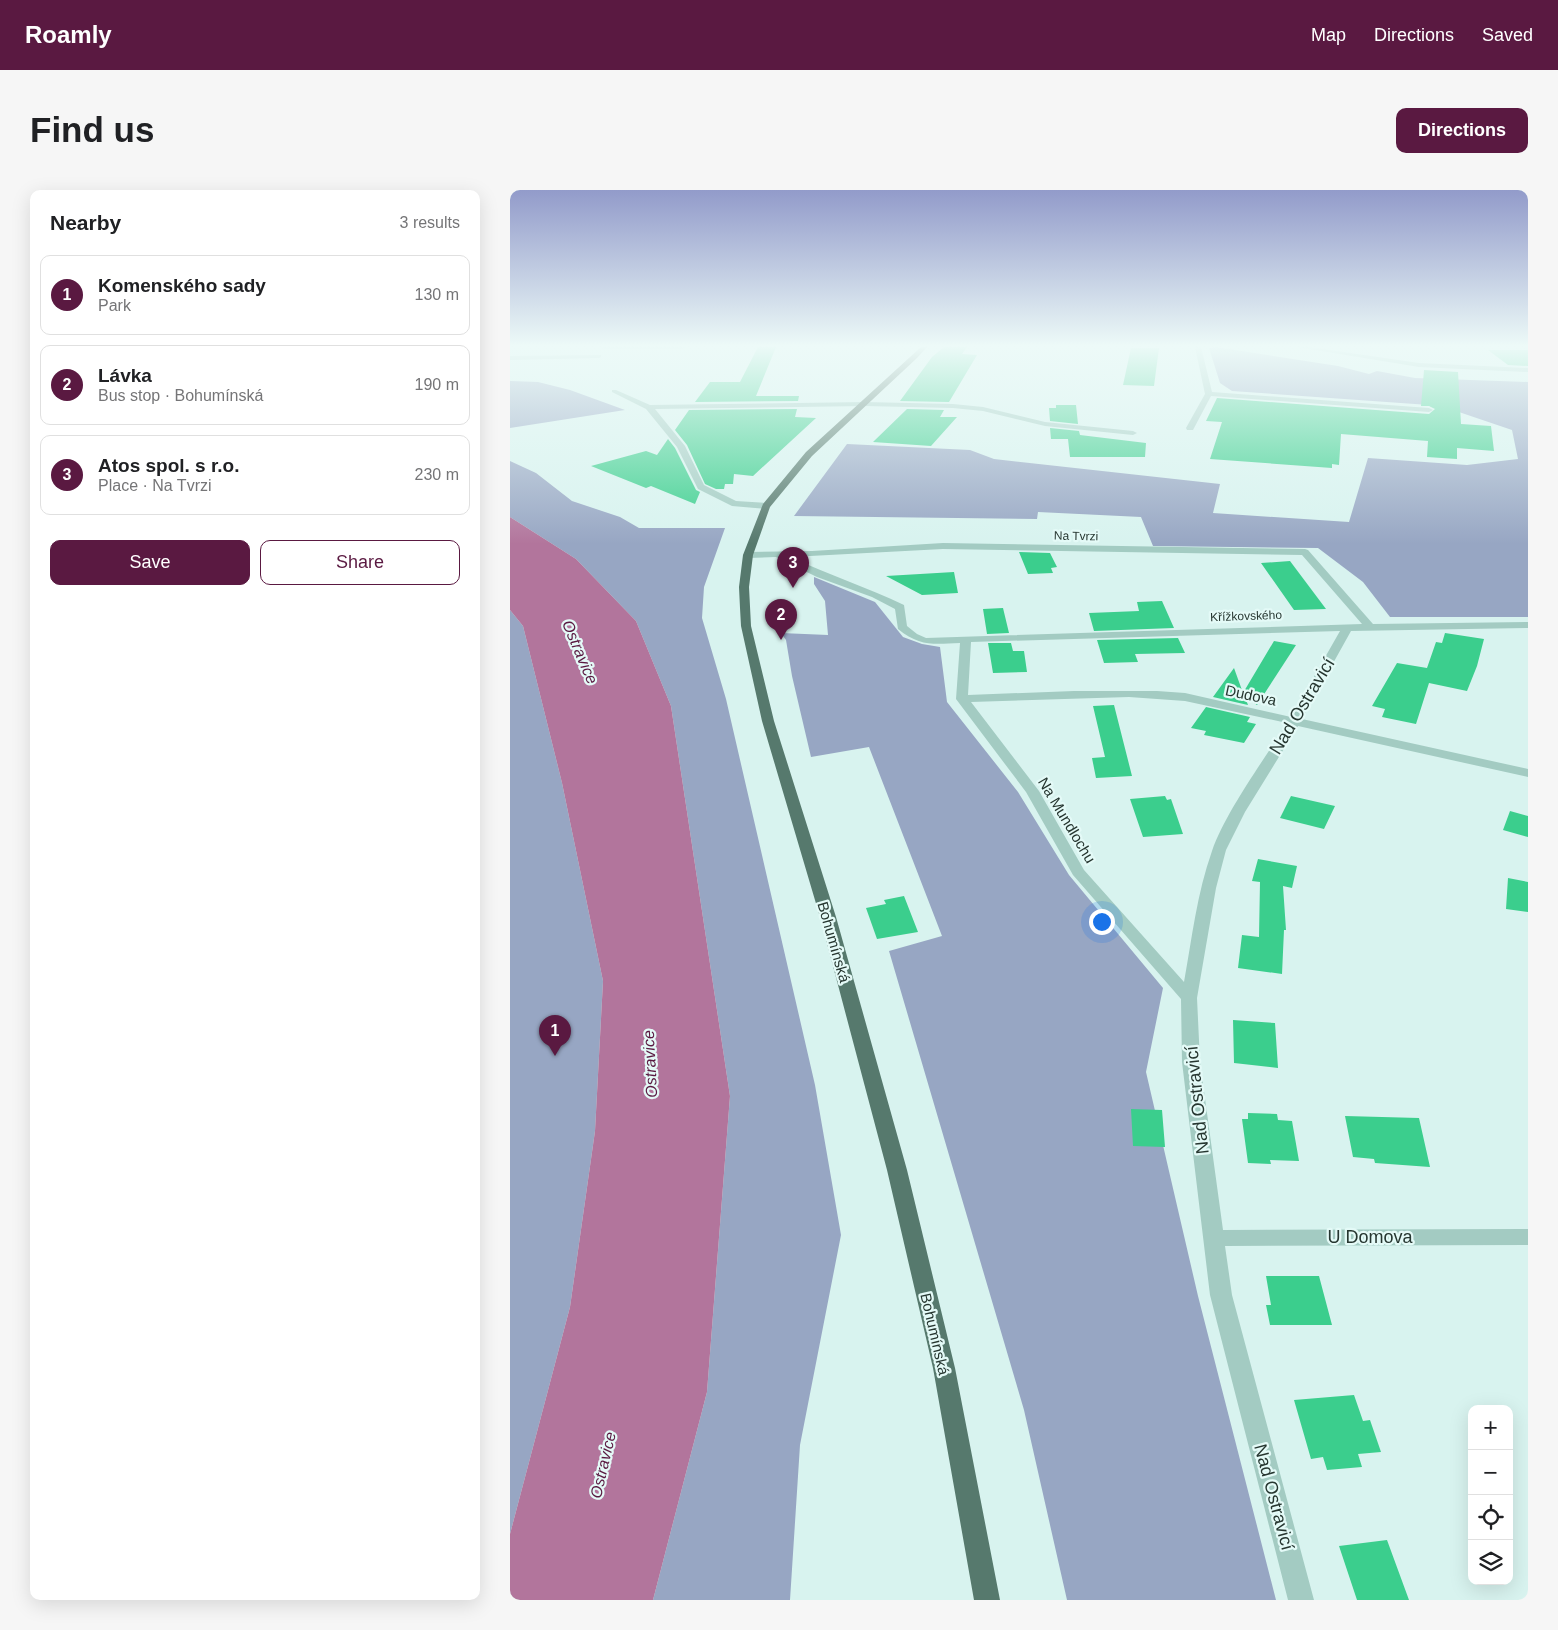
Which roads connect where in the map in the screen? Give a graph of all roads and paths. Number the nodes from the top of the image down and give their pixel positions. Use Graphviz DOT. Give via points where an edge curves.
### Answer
graph roads {
  1 [pos="654,413"];
  2 [pos="855,413"];
  3 [pos="994,413"];
  4 [pos="1199,413"];
  5 [pos="1190,428"];
  6 [pos="1133,433"];
  7 [pos="766,506"];
  8 [pos="748,555"];
  9 [pos="779,555"];
  10 [pos="1528,625"];
  11 [pos="1348,627"];
  12 [pos="1370,627"];
  13 [pos="966,639"];
  14 [pos="962,699"];
  15 [pos="1295,721"];
  16 [pos="1528,773"];
  17 [pos="1189,998"];
  18 [pos="1528,1237"];
  19 [pos="1213,1238"];
  20 [pos="987,1600"];
  21 [pos="1301,1600"];
  1 -- 7 [label="street" via="682,446 701,487 735,504"];
  2 -- 7 [label="main road, Bohumínská" via="809,454"];
  3 -- 6 [label="street" via="1038,423"];
  4 -- 5 [label="street"];
  7 -- 8 [label="main road, Bohumínská"];
  8 -- 9 [label="street, Na Tvrzi"];
  8 -- 20 [label="main road, Bohumínská" via="744,588 746,626 763,701 828,917 897,1170 944,1368"];
  9 -- 12 [label="street, Na Tvrzi" via="943,546 1306,552"];
  9 -- 13 [label="street, Křížkovského" via="900,607 902,627 912,636 926,641"];
  10 -- 12 [label="street, Křížkovského"];
  11 -- 12 [label="street, Křížkovského"];
  11 -- 13 [label="street, Křížkovského"];
  11 -- 15 [label="street, Nad Ostravicí"];
  13 -- 14 [label="street"];
  14 -- 15 [label="street, Dudova" via="1150,694"];
  14 -- 17 [label="street, Na Mundlochu" via="1032,791 1078,872"];
  15 -- 16 [label="street, Dudova"];
  15 -- 17 [label="street, Nad Ostravicí" via="1238,812 1219,850"];
  17 -- 19 [label="street, Nad Ostravicí" via="1191,1062"];
  18 -- 19 [label="street, U Domova"];
  19 -- 21 [label="street, Nad Ostravicí" via="1221,1295"];
}
